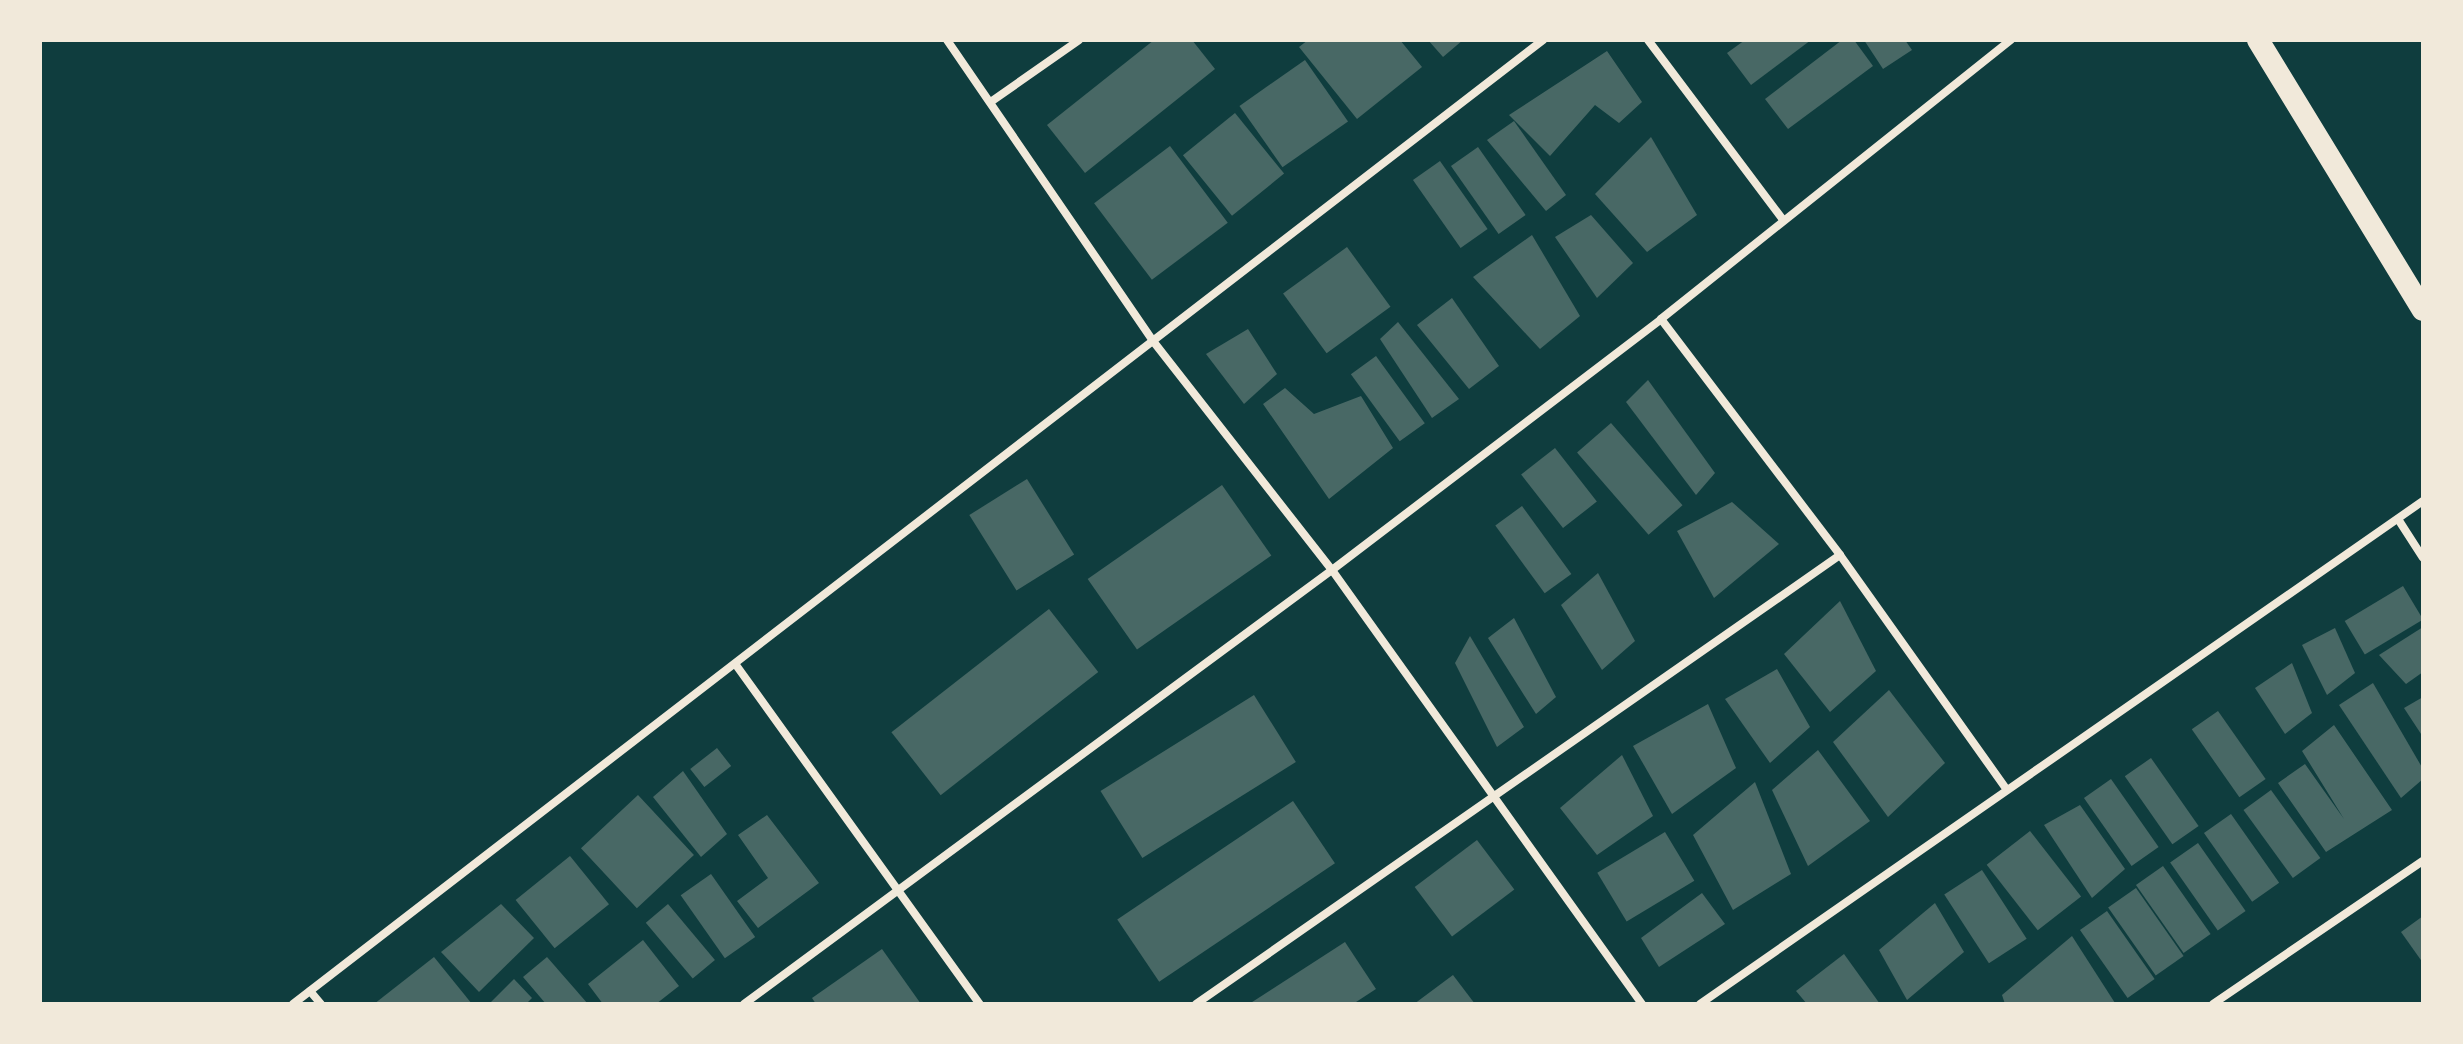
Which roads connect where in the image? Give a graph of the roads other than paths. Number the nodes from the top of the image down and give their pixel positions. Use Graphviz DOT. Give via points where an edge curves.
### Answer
graph roads {
  1 [pos="947,40"];
  2 [pos="1079,40"];
  3 [pos="1543,40"];
  4 [pos="1648,40"];
  5 [pos="2011,40"];
  6 [pos="2258,40"];
  7 [pos="992,101"];
  8 [pos="1783,220"];
  9 [pos="2423,310"];
  10 [pos="1661,319"];
  11 [pos="1153,341"];
  12 [pos="2423,501"];
  13 [pos="2398,519"];
  14 [pos="1840,555"];
  15 [pos="2423,558"];
  16 [pos="1332,570"];
  17 [pos="736,665"];
  18 [pos="2007,790"];
  19 [pos="1496,798"];
  20 [pos="2423,861"];
  21 [pos="900,893"];
  22 [pos="310,991"];
  23 [pos="293,1004"];
  24 [pos="321,1004"];
  25 [pos="744,1004"];
  26 [pos="980,1004"];
  27 [pos="1196,1004"];
  28 [pos="1642,1004"];
  29 [pos="1700,1004"];
  30 [pos="2213,1004"];
  1 -- 7 [label="street"];
  2 -- 7 [label="street"];
  3 -- 11 [label="street"];
  4 -- 8 [label="street"];
  5 -- 8 [label="street"];
  6 -- 9 [label="highway"];
  7 -- 11 [label="street"];
  8 -- 10 [label="street"];
  10 -- 14 [label="street"];
  10 -- 16 [label="street"];
  11 -- 16 [label="street"];
  11 -- 17 [label="street"];
  12 -- 13 [label="street"];
  13 -- 15 [label="street"];
  13 -- 18 [label="street"];
  14 -- 18 [label="street"];
  14 -- 19 [label="street"];
  16 -- 19 [label="street"];
  16 -- 21 [label="street"];
  17 -- 21 [label="street"];
  17 -- 22 [label="street"];
  18 -- 29 [label="street"];
  19 -- 27 [label="street"];
  19 -- 28 [label="street"];
  20 -- 30 [label="street"];
  21 -- 25 [label="street"];
  21 -- 26 [label="street"];
  22 -- 23 [label="street"];
  22 -- 24 [label="street"];
}
